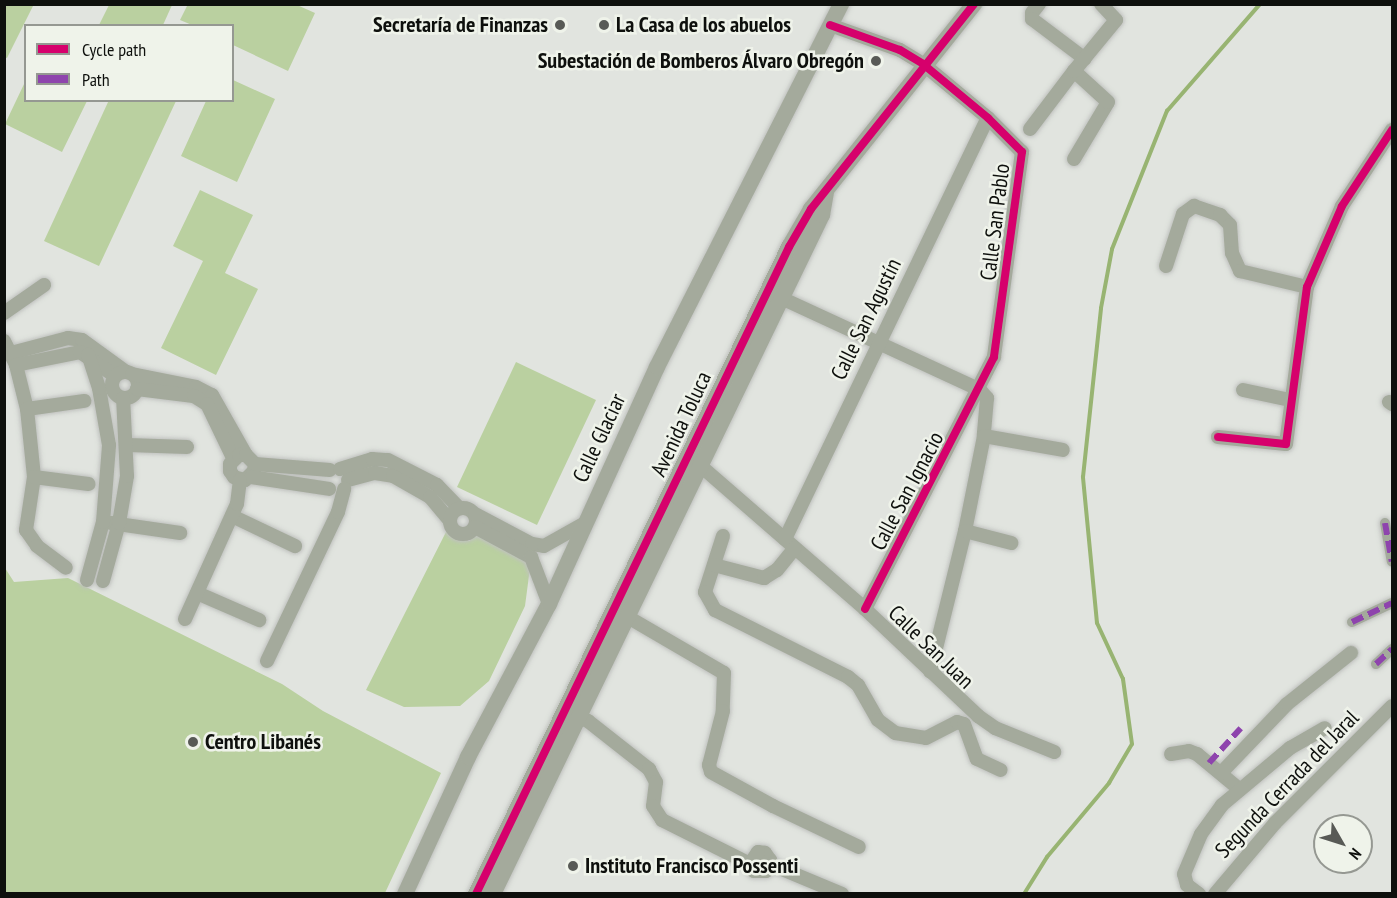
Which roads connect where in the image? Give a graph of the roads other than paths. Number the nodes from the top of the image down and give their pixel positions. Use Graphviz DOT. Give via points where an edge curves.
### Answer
graph roads {
  1 [pos="841,4"];
  2 [pos="974,4"];
  3 [pos="1039,4"];
  4 [pos="1101,4"];
  5 [pos="830,25"];
  6 [pos="1085,59"];
  7 [pos="922,64"];
  8 [pos="1074,71"];
  9 [pos="988,118"];
  10 [pos="1030,129"];
  11 [pos="1392,130"];
  12 [pos="1074,159"];
  13 [pos="826,192"];
  14 [pos="1166,266"];
  15 [pos="44,285"];
  16 [pos="1307,287"];
  17 [pos="779,297"];
  18 [pos="4,313"];
  19 [pos="876,344"];
  20 [pos="11,353"];
  21 [pos="88,355"];
  22 [pos="124,374"];
  23 [pos="137,389"];
  24 [pos="980,390"];
  25 [pos="1243,390"];
  26 [pos="123,398"];
  27 [pos="1290,400"];
  28 [pos="84,401"];
  29 [pos="27,409"];
  30 [pos="984,436"];
  31 [pos="1218,437"];
  32 [pos="128,445"];
  33 [pos="187,447"];
  34 [pos="1063,450"];
  35 [pos="692,459"];
  36 [pos="245,467"];
  37 [pos="34,477"];
  38 [pos="340,477"];
  39 [pos="89,484"];
  40 [pos="459,508"];
  41 [pos="232,516"];
  42 [pos="475,520"];
  43 [pos="450,521"];
  44 [pos="103,522"];
  45 [pos="120,523"];
  46 [pos="585,523"];
  47 [pos="1385,524"];
  48 [pos="965,531"];
  49 [pos="180,533"];
  50 [pos="723,536"];
  51 [pos="790,543"];
  52 [pos="1011,543"];
  53 [pos="295,546"];
  54 [pos="1392,561"];
  55 [pos="714,565"];
  56 [pos="66,568"];
  57 [pos="87,580"];
  58 [pos="103,581"];
  59 [pos="197,593"];
  60 [pos="1392,603"];
  61 [pos="549,604"];
  62 [pos="865,609"];
  63 [pos="627,616"];
  64 [pos="185,619"];
  65 [pos="259,620"];
  66 [pos="1352,622"];
  67 [pos="1392,649"];
  68 [pos="1351,653"];
  69 [pos="267,661"];
  70 [pos="1376,664"];
  71 [pos="930,672"];
  72 [pos="1392,706"];
  73 [pos="569,719"];
  74 [pos="1325,728"];
  75 [pos="1054,752"];
  76 [pos="1171,754"];
  77 [pos="1001,770"];
  78 [pos="1221,773"];
  79 [pos="1238,788"];
  80 [pos="859,847"];
  81 [pos="405,894"];
  82 [pos="476,894"];
  83 [pos="493,894"];
  84 [pos="842,894"];
  85 [pos="1199,894"];
  86 [pos="1215,894"];
  1 -- 5 [label="street, Calle Glaciar"];
  2 -- 7 [label="street, Avenida Toluca"];
  3 -- 6 [label="street" via="1032,19"];
  4 -- 6 [label="street" via="1114,15 1114,23"];
  5 -- 7 [label="street, Calle San Pablo" via="900,50"];
  5 -- 46 [label="street, Calle Glaciar" via="662,356"];
  6 -- 8 [label="street"];
  7 -- 9 [label="street, Calle San Pablo"];
  7 -- 13 [label="street, Avenida Toluca"];
  8 -- 10 [label="street"];
  8 -- 12 [label="street" via="1108,102"];
  9 -- 19 [label="street, Calle San Agustín"];
  9 -- 24 [label="street, Calle San Pablo" via="1019,148 1022,158 1000,332"];
  11 -- 16 [label="street" via="1342,206"];
  13 -- 17 [label="street, Avenida Toluca" via="822,215"];
  13 -- 35 [label="street, Avenida Toluca" via="811,209 765,291"];
  14 -- 16 [label="street" via="1183,214 1194,206 1220,215 1230,225 1232,253 1240,271"];
  15 -- 18 [label="street"];
  16 -- 27 [label="street"];
  17 -- 19 [label="street"];
  17 -- 35 [label="street, Avenida Toluca"];
  19 -- 24 [label="street"];
  19 -- 51 [label="street, Calle San Agustín"];
  20 -- 21 [label="street" via="68,351"];
  20 -- 22 [label="street" via="68,338 82,340"];
  20 -- 29 [label="street"];
  21 -- 22 [label="street"];
  21 -- 44 [label="street" via="99,388 108,445"];
  22 -- 23 [label="street"];
  22 -- 26 [label="street" via="112,387"];
  22 -- 36 [label="street" via="196,387 212,395"];
  23 -- 26 [label="street"];
  23 -- 36 [label="street" via="194,396 207,404"];
  24 -- 30 [label="street" via="987,398"];
  24 -- 62 [label="street, Calle San Ignacio"];
  25 -- 27 [label="street"];
  26 -- 32 [label="street"];
  27 -- 31 [label="street" via="1286,444"];
  28 -- 29 [label="street"];
  29 -- 37 [label="street"];
  30 -- 34 [label="street"];
  30 -- 48 [label="street"];
  32 -- 33 [label="street"];
  32 -- 45 [label="street"];
  35 -- 51 [label="street, Calle San Juan"];
  35 -- 63 [label="street, Avenida Toluca"];
  35 -- 73 [label="street, Avenida Toluca"];
  36 -- 38 [label="street"];
  36 -- 38 [label="street" via="329,489 325,479"];
  36 -- 41 [label="street"];
  37 -- 39 [label="street"];
  37 -- 56 [label="street" via="26,530 37,546"];
  38 -- 40 [label="street" via="372,459 388,460 437,486"];
  38 -- 43 [label="street" via="375,473 393,476 430,497"];
  38 -- 69 [label="street" via="338,512"];
  40 -- 42 [label="street"];
  40 -- 43 [label="street"];
  41 -- 53 [label="street"];
  41 -- 59 [label="street"];
  42 -- 43 [label="street" via="464,534 452,528"];
  42 -- 46 [label="street" via="544,546"];
  42 -- 61 [label="street" via="531,557"];
  44 -- 45 [label="street"];
  44 -- 57 [label="street"];
  45 -- 49 [label="street"];
  45 -- 58 [label="street"];
  46 -- 61 [label="street, Calle Glaciar"];
  47 -- 54 [label="street"];
  48 -- 52 [label="street"];
  48 -- 71 [label="street"];
  50 -- 55 [label="street"];
  51 -- 55 [label="street, Calle San Agustín" via="777,570 764,578"];
  51 -- 62 [label="street, Calle San Juan"];
  55 -- 77 [label="street" via="705,592 715,610 848,677 858,684 878,720 895,733 926,738 957,722 964,724 977,759"];
  59 -- 64 [label="street"];
  59 -- 65 [label="street"];
  60 -- 66 [label="street"];
  61 -- 81 [label="street, Calle Glaciar" via="468,757"];
  62 -- 71 [label="street, Calle San Juan"];
  63 -- 73 [label="street, Avenida Toluca"];
  63 -- 80 [label="street" via="724,673 723,711 708,765 711,772 773,807"];
  67 -- 70 [label="street"];
  68 -- 78 [label="street" via="1287,704"];
  71 -- 75 [label="street, Calle San Juan" via="995,728"];
  72 -- 86 [label="street, Segunda Cerrada del Jaral" via="1275,823"];
  73 -- 82 [label="street, Avenida Toluca"];
  73 -- 83 [label="street, Avenida Toluca"];
  73 -- 84 [label="street" via="596,731 654,775 653,806 662,820 750,864 758,872 765,871 770,864"];
  74 -- 79 [label="street" via="1290,748"];
  76 -- 78 [label="street" via="1189,751"];
  78 -- 79 [label="street"];
  79 -- 85 [label="street" via="1201,834 1184,874 1187,885"];
}
